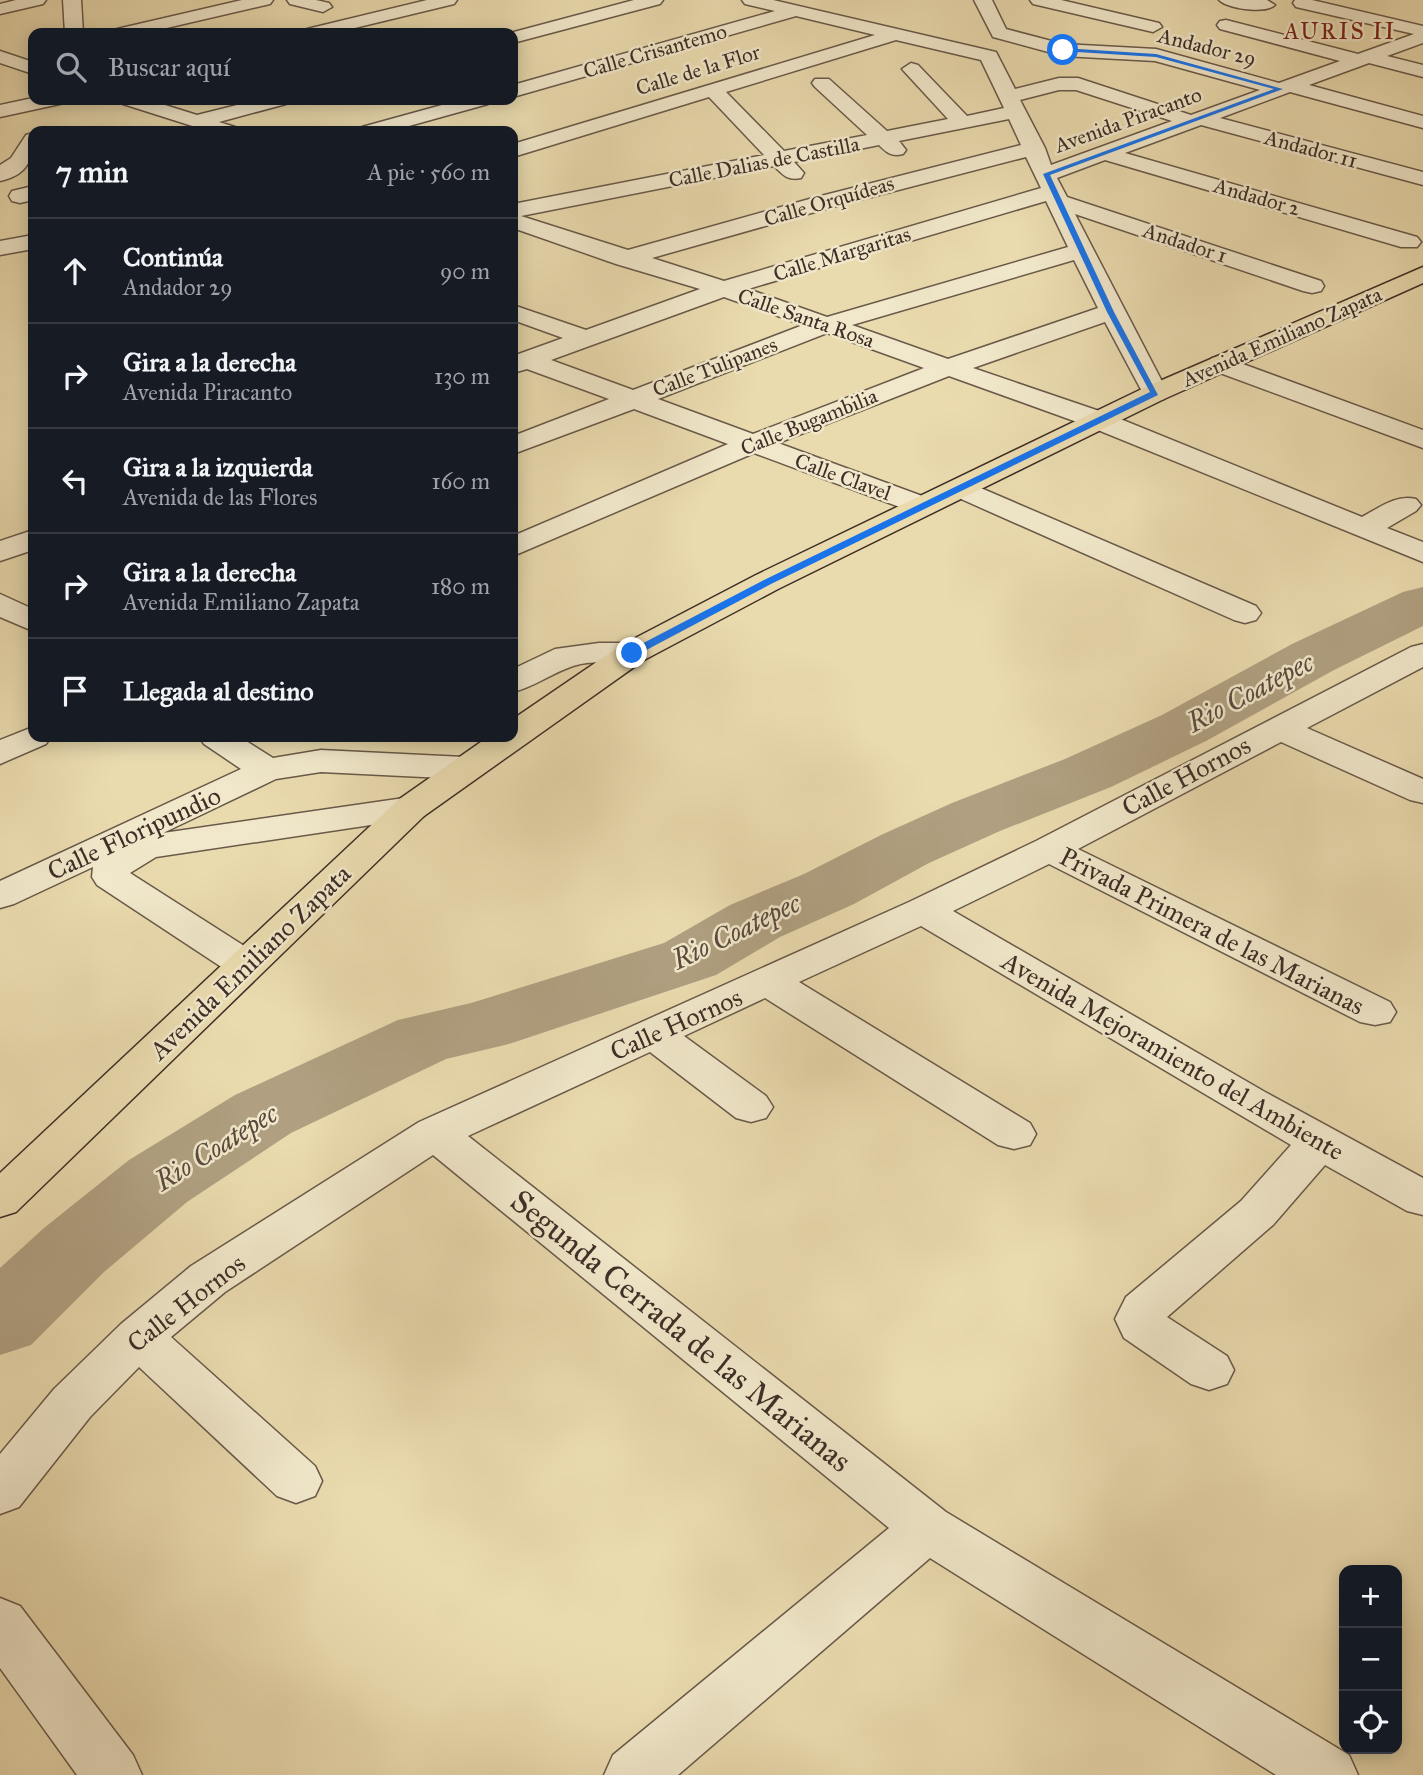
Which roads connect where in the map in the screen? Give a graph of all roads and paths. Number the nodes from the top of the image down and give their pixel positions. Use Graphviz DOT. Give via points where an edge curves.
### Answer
graph roads {
  1 [pos="37,0"];
  2 [pos="72,0"];
  3 [pos="264,0"];
  4 [pos="296,0"];
  5 [pos="654,0"];
  6 [pos="751,0"];
  7 [pos="1039,0"];
  8 [pos="1228,0"];
  9 [pos="439,1"];
  10 [pos="1302,3"];
  11 [pos="990,4"];
  12 [pos="1266,5"];
  13 [pos="323,8"];
  14 [pos="0,9"];
  15 [pos="796,10"];
  16 [pos="1226,25"];
  17 [pos="1153,27"];
  18 [pos="74,28"];
  19 [pos="144,28"];
  20 [pos="333,28"];
  21 [pos="1423,31"];
  22 [pos="898,34"];
  23 [pos="518,37"];
  24 [pos="1423,37"];
  25 [pos="0,57"];
  26 [pos="1363,59"];
  27 [pos="28,66"];
  28 [pos="28,67"];
  29 [pos="911,69"];
  30 [pos="1423,71"];
  31 [pos="0,72"];
  32 [pos="822,83"];
  33 [pos="1284,87"];
  34 [pos="712,89"];
  35 [pos="518,90"];
  36 [pos="1012,104"];
  37 [pos="30,105"];
  38 [pos="52,105"];
  39 [pos="146,105"];
  40 [pos="259,105"];
  41 [pos="463,105"];
  42 [pos="0,111"];
  43 [pos="1195,120"];
  44 [pos="197,121"];
  45 [pos="1423,122"];
  46 [pos="963,123"];
  47 [pos="41,126"];
  48 [pos="212,126"];
  49 [pos="387,126"];
  50 [pos="883,138"];
  51 [pos="28,147"];
  52 [pos="518,148"];
  53 [pos="1035,148"];
  54 [pos="1104,153"];
  55 [pos="672,159"];
  56 [pos="780,159"];
  57 [pos="0,175"];
  58 [pos="923,175"];
  59 [pos="1423,179"];
  60 [pos="697,184"];
  61 [pos="1052,188"];
  62 [pos="580,189"];
  63 [pos="821,203"];
  64 [pos="518,209"];
  65 [pos="601,216"];
  66 [pos="518,224"];
  67 [pos="1409,242"];
  68 [pos="28,244"];
  69 [pos="0,248"];
  70 [pos="1082,250"];
  71 [pos="624,259"];
  72 [pos="1423,274"];
  73 [pos="1312,286"];
  74 [pos="724,289"];
  75 [pos="1110,312"];
  76 [pos="518,315"];
  77 [pos="825,325"];
  78 [pos="585,338"];
  79 [pos="520,362"];
  80 [pos="1221,363"];
  81 [pos="947,368"];
  82 [pos="1155,393"];
  83 [pos="631,400"];
  84 [pos="1098,420"];
  85 [pos="1423,440"];
  86 [pos="518,444"];
  87 [pos="751,444"];
  88 [pos="962,489"];
  89 [pos="1406,505"];
  90 [pos="923,506"];
  91 [pos="1363,529"];
  92 [pos="28,541"];
  93 [pos="518,545"];
  94 [pos="0,552"];
  95 [pos="1423,553"];
  96 [pos="0,604"];
  97 [pos="1245,613"];
  98 [pos="28,618"];
  99 [pos="632,653"];
  100 [pos="1423,654"];
  101 [pos="518,680"];
  102 [pos="1278,728"];
  103 [pos="518,731"];
  104 [pos="28,740"];
  105 [pos="224,742"];
  106 [pos="385,742"];
  107 [pos="502,742"];
  108 [pos="0,753"];
  109 [pos="344,761"];
  110 [pos="464,768"];
  111 [pos="268,770"];
  112 [pos="1423,792"];
  113 [pos="411,808"];
  114 [pos="1049,849"];
  115 [pos="0,896"];
  116 [pos="923,911"];
  117 [pos="246,965"];
  118 [pos="770,982"];
  119 [pos="1375,1012"];
  120 [pos="653,1033"];
  121 [pos="751,1107"];
  122 [pos="435,1133"];
  123 [pos="1014,1134"];
  124 [pos="1320,1142"];
  125 [pos="0,1199"];
  126 [pos="1423,1199"];
  127 [pos="138,1337"];
  128 [pos="1209,1370"];
  129 [pos="296,1481"];
  130 [pos="0,1492"];
  131 [pos="926,1528"];
  132 [pos="0,1623"];
  133 [pos="112,1775"];
  134 [pos="634,1775"];
  135 [pos="1328,1775"];
  1 -- 14 [label="street"];
  2 -- 18 [label="street"];
  3 -- 19 [label="street"];
  4 -- 13 [label="street"];
  5 -- 23 [label="street"];
  6 -- 15 [label="street"];
  7 -- 17 [label="street"];
  8 -- 12 [label="street"];
  9 -- 20 [label="street"];
  10 -- 21 [label="street"];
  11 -- 33 [label="street, Andador 29" via="999,33 1063,50 1156,55"];
  15 -- 22 [label="street"];
  15 -- 35 [label="street, Calle Crisantemo"];
  16 -- 26 [label="street"];
  22 -- 34 [label="street, Calle de la Flor"];
  22 -- 36 [label="street" via="989,56"];
  24 -- 26 [label="street, Avenida Piracanto"];
  25 -- 27 [label="street"];
  26 -- 30 [label="street"];
  26 -- 33 [label="street, Avenida Piracanto"];
  28 -- 31 [label="street"];
  29 -- 46 [label="street"];
  32 -- 50 [label="street"];
  33 -- 43 [label="street, Avenida Piracanto"];
  33 -- 45 [label="street, Andador 29"];
  34 -- 52 [label="street, Calle de la Flor"];
  34 -- 56 [label="street"];
  36 -- 43 [label="street, Andador 11" via="1059,84 1078,84"];
  36 -- 46 [label="street, Calle Dalias de Castilla"];
  36 -- 53 [label="street"];
  37 -- 42 [label="street"];
  38 -- 47 [label="street"];
  39 -- 44 [label="street"];
  40 -- 44 [label="street"];
  41 -- 49 [label="street"];
  43 -- 54 [label="street, Avenida Piracanto"];
  43 -- 59 [label="street, Andador 11"];
  44 -- 48 [label="street"];
  46 -- 50 [label="street, Calle Dalias de Castilla"];
  50 -- 56 [label="street, Calle Dalias de Castilla"];
  50 -- 58 [label="street"];
  51 -- 57 [label="street" via="19,162"];
  53 -- 58 [label="street, Calle Orquídeas"];
  53 -- 61 [label="street"];
  54 -- 61 [label="street, Avenida Piracanto"];
  54 -- 67 [label="street, Andador 2"];
  55 -- 60 [label="street"];
  56 -- 60 [label="street, Calle Dalias de Castilla"];
  56 -- 63 [label="street"];
  58 -- 63 [label="street, Calle Orquídeas"];
  60 -- 62 [label="street, Calle Dalias de Castilla"];
  61 -- 70 [label="street"];
  61 -- 73 [label="street, Andador 1"];
  61 -- 74 [label="street, Calle Margaritas"];
  62 -- 64 [label="street, Calle Dalias de Castilla"];
  62 -- 65 [label="street"];
  63 -- 71 [label="street, Calle Orquídeas"];
  66 -- 71 [label="street, Calle Santa Rosa"];
  68 -- 69 [label="street"];
  70 -- 75 [label="street"];
  70 -- 77 [label="street, Calle Tulipanes"];
  71 -- 74 [label="street, Calle Santa Rosa"];
  72 -- 80 [label="main road, Avenida Emiliano Zapata"];
  74 -- 77 [label="street, Calle Santa Rosa"];
  74 -- 78 [label="street, Calle Margaritas"];
  75 -- 81 [label="street, Calle Bugambilia"];
  75 -- 82 [label="street"];
  76 -- 78 [label="street"];
  77 -- 81 [label="street, Calle Santa Rosa"];
  77 -- 83 [label="street, Calle Tulipanes"];
  78 -- 79 [label="street, Calle Margaritas"];
  79 -- 83 [label="street, Calle Clavel"];
  80 -- 82 [label="main road, Avenida Emiliano Zapata"];
  80 -- 85 [label="street"];
  81 -- 84 [label="street, Calle Santa Rosa"];
  81 -- 87 [label="street, Calle Bugambilia"];
  82 -- 84 [label="main road, Avenida Emiliano Zapata"];
  83 -- 86 [label="street, Calle Tulipanes"];
  83 -- 87 [label="street, Calle Clavel"];
  84 -- 88 [label="main road, Avenida Emiliano Zapata"];
  84 -- 91 [label="street, Calle Santa Rosa"];
  87 -- 90 [label="street, Calle Clavel"];
  87 -- 93 [label="street, Calle Bugambilia"];
  88 -- 90 [label="main road, Avenida Emiliano Zapata"];
  88 -- 97 [label="street"];
  89 -- 91 [label="street"];
  90 -- 99 [label="main road, Avenida Emiliano Zapata"];
  91 -- 95 [label="street, Calle Santa Rosa"];
  92 -- 94 [label="street"];
  96 -- 98 [label="street"];
  99 -- 101 [label="street" via="567,656"];
  99 -- 103 [label="main road, Avenida Emiliano Zapata"];
  100 -- 102 [label="street, Calle Hornos"];
  102 -- 112 [label="street"];
  102 -- 114 [label="street, Calle Hornos"];
  104 -- 108 [label="street"];
  105 -- 111 [label="street"];
  106 -- 109 [label="street"];
  107 -- 110 [label="main road, Avenida Emiliano Zapata"];
  109 -- 110 [label="street"];
  109 -- 111 [label="street, Calle Floripundio"];
  110 -- 113 [label="main road, Avenida Emiliano Zapata"];
  111 -- 115 [label="street, Calle Floripundio"];
  113 -- 117 [label="main road, Avenida Emiliano Zapata"];
  113 -- 117 [label="street" via="145,846 110,869 111,877"];
  114 -- 116 [label="street, Calle Hornos"];
  114 -- 119 [label="street, Privada Primera de las Marianas"];
  116 -- 118 [label="street, Calle Hornos"];
  116 -- 124 [label="street, Avenida Mejoramiento del Ambiente"];
  117 -- 125 [label="main road, Avenida Emiliano Zapata"];
  118 -- 120 [label="street, Calle Hornos"];
  118 -- 123 [label="street"];
  120 -- 121 [label="street"];
  120 -- 122 [label="street, Calle Hornos"];
  122 -- 127 [label="street, Calle Hornos" via="208,1279"];
  122 -- 131 [label="street, Segunda Cerrada de las Marianas"];
  124 -- 126 [label="street, Avenida Mejoramiento del Ambiente"];
  124 -- 128 [label="street" via="1257,1213 1143,1310 1141,1325"];
  127 -- 129 [label="street"];
  127 -- 130 [label="street, Calle Hornos" via="72,1403"];
  131 -- 134 [label="street"];
  131 -- 135 [label="street, Segunda Cerrada de las Marianas"];
  132 -- 133 [label="street"];
}
